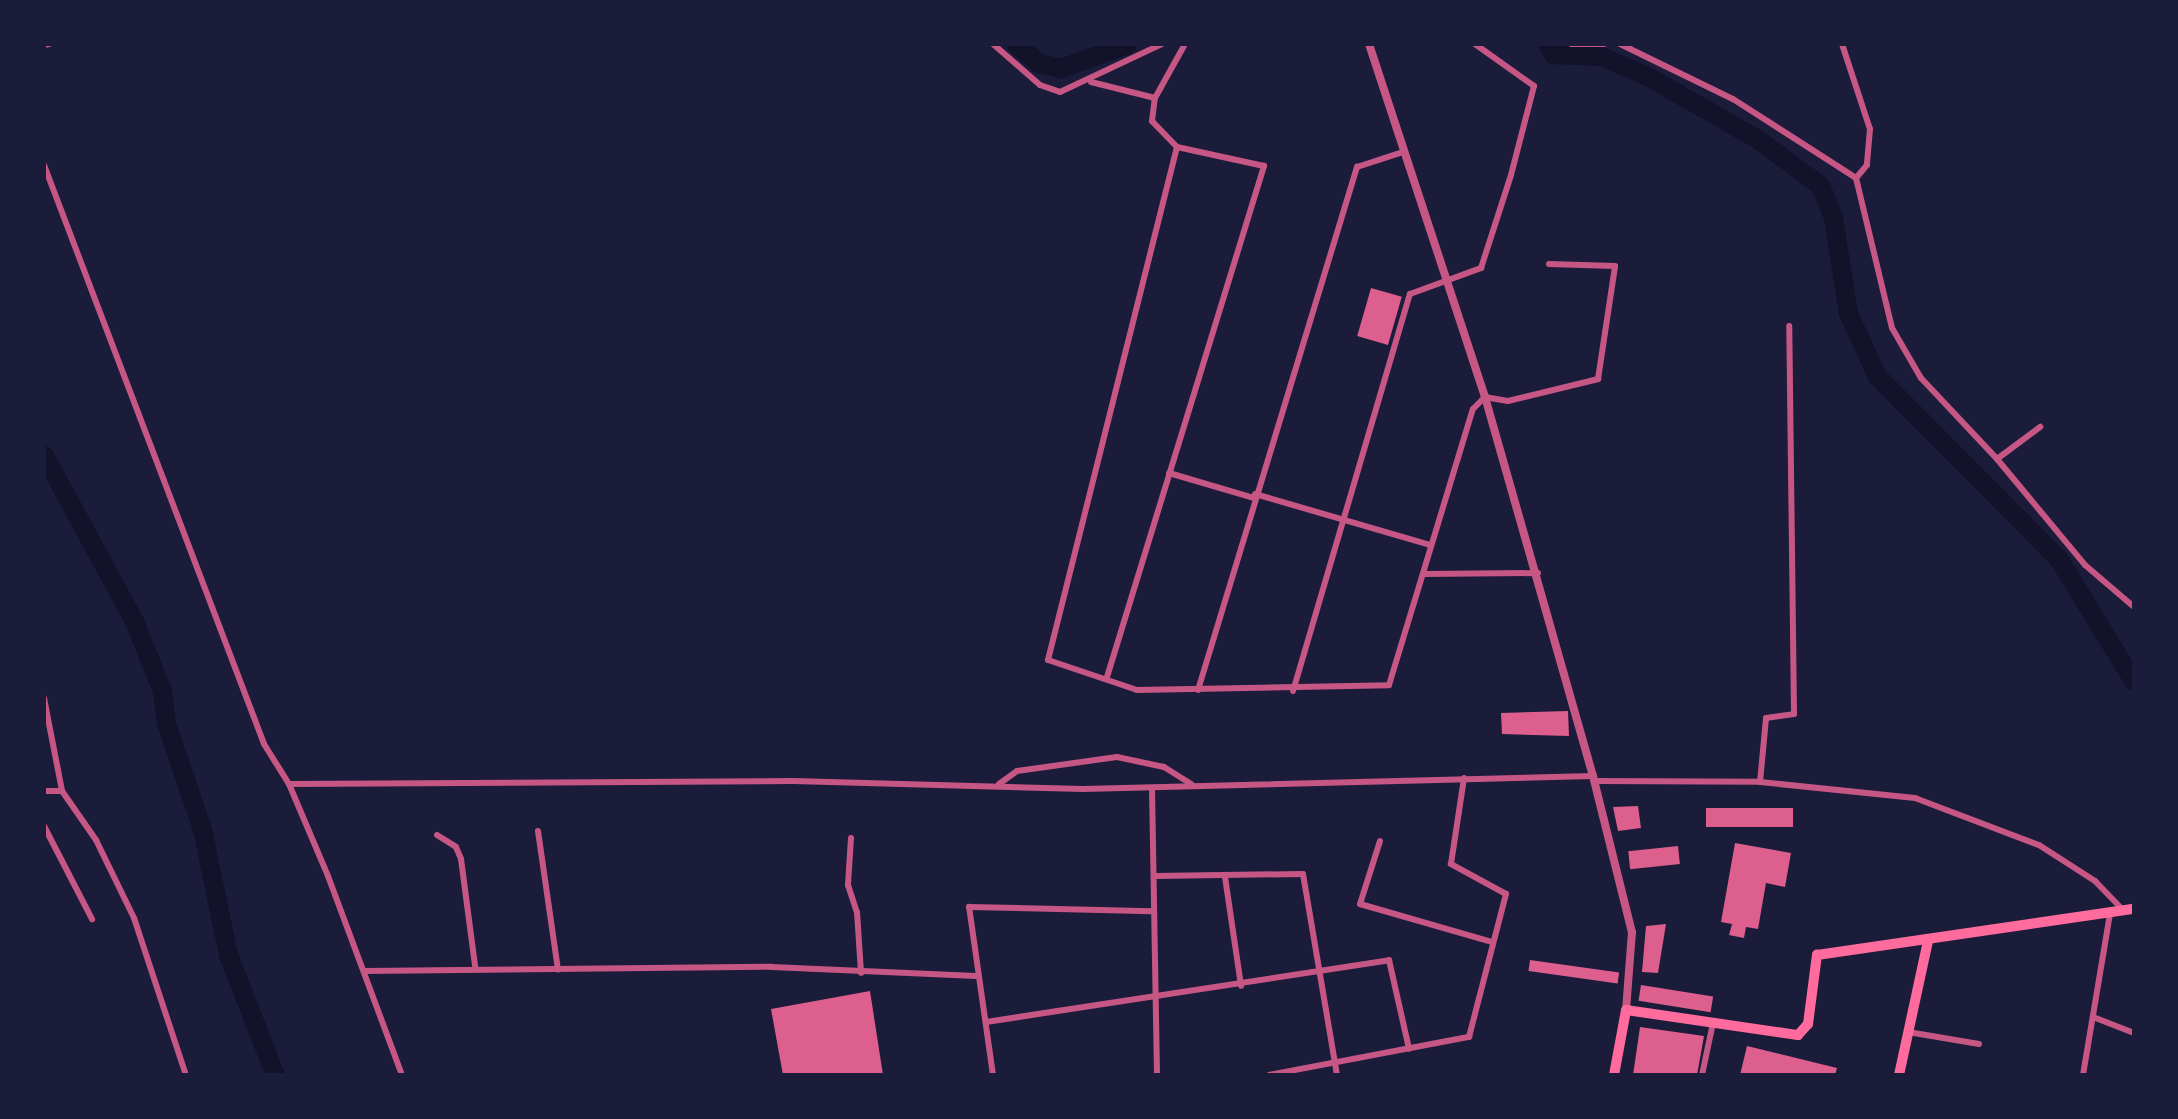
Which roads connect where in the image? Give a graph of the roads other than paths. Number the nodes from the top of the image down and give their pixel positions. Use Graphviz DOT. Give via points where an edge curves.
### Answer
graph roads {
  1 [pos="993,44"];
  2 [pos="1162,44"];
  3 [pos="1185,44"];
  4 [pos="1368,44"];
  5 [pos="1475,44"];
  6 [pos="1571,44"];
  7 [pos="1604,44"];
  8 [pos="1620,44"];
  9 [pos="1842,44"];
  10 [pos="1091,82"];
  11 [pos="1155,98"];
  12 [pos="1177,147"];
  13 [pos="1403,152"];
  14 [pos="44,165"];
  15 [pos="1856,178"];
  16 [pos="1549,264"];
  17 [pos="1444,277"];
  18 [pos="1789,326"];
  19 [pos="1485,397"];
  20 [pos="2040,426"];
  21 [pos="1997,459"];
  22 [pos="1169,473"];
  23 [pos="1255,496"];
  24 [pos="1344,520"];
  25 [pos="1431,545"];
  26 [pos="1424,573"];
  27 [pos="1538,573"];
  28 [pos="2134,607"];
  29 [pos="1107,677"];
  30 [pos="1198,690"];
  31 [pos="1293,691"];
  32 [pos="44,698"];
  33 [pos="1464,778"];
  34 [pos="1593,778"];
  35 [pos="1760,782"];
  36 [pos="289,784"];
  37 [pos="998,785"];
  38 [pos="1192,785"];
  39 [pos="1152,788"];
  40 [pos="44,791"];
  41 [pos="62,791"];
  42 [pos="44,826"];
  43 [pos="538,831"];
  44 [pos="437,835"];
  45 [pos="850,838"];
  46 [pos="1380,841"];
  47 [pos="1155,876"];
  48 [pos="1225,877"];
  49 [pos="2129,910"];
  50 [pos="1152,911"];
  51 [pos="2110,914"];
  52 [pos="92,919"];
  53 [pos="1928,941"];
  54 [pos="1492,942"];
  55 [pos="474,966"];
  56 [pos="558,970"];
  57 [pos="363,971"];
  58 [pos="861,973"];
  59 [pos="976,975"];
  60 [pos="1321,975"];
  61 [pos="1241,986"];
  62 [pos="1156,999"];
  63 [pos="1626,1010"];
  64 [pos="2094,1017"];
  65 [pos="986,1023"];
  66 [pos="1713,1023"];
  67 [pos="1908,1032"];
  68 [pos="2134,1033"];
  69 [pos="1979,1044"];
  70 [pos="1409,1049"];
  71 [pos="1334,1065"];
  72 [pos="186,1075"];
  73 [pos="402,1075"];
  74 [pos="993,1075"];
  75 [pos="1157,1075"];
  76 [pos="1269,1075"];
  77 [pos="1337,1075"];
  78 [pos="1615,1075"];
  79 [pos="1702,1075"];
  80 [pos="1899,1075"];
  81 [pos="2083,1075"];
  1 -- 10 [label="street" via="1040,85 1060,92"];
  2 -- 10 [label="street"];
  3 -- 11 [label="street"];
  4 -- 13 [label="street"];
  5 -- 17 [label="street" via="1534,86 1481,268"];
  6 -- 7 [label="street"];
  8 -- 15 [label="street" via="1733,99"];
  9 -- 15 [label="street" via="1870,129 1867,165"];
  10 -- 11 [label="street"];
  11 -- 12 [label="street" via="1152,121"];
  12 -- 22 [label="street" via="1264,166"];
  12 -- 29 [label="street" via="1048,660"];
  13 -- 17 [label="street"];
  13 -- 23 [label="street" via="1357,167"];
  14 -- 36 [label="street" via="264,744"];
  15 -- 21 [label="street" via="1872,260 1899,348 1942,404"];
  16 -- 19 [label="street" via="1615,266 1598,379 1508,401"];
  17 -- 19 [label="street"];
  17 -- 24 [label="street" via="1410,294"];
  18 -- 35 [label="street" via="1794,713 1766,718"];
  19 -- 25 [label="street" via="1473,409"];
  19 -- 27 [label="street"];
  20 -- 21 [label="street"];
  21 -- 28 [label="street" via="2085,565"];
  22 -- 23 [label="street"];
  22 -- 29 [label="street"];
  23 -- 24 [label="street"];
  23 -- 30 [label="street"];
  24 -- 25 [label="street"];
  24 -- 31 [label="street"];
  25 -- 26 [label="street"];
  26 -- 27 [label="street"];
  26 -- 31 [label="street" via="1389,685"];
  27 -- 34 [label="street"];
  29 -- 30 [label="street" via="1137,690"];
  30 -- 31 [label="street"];
  32 -- 41 [label="street"];
  33 -- 34 [label="street"];
  33 -- 38 [label="street"];
  33 -- 54 [label="street" via="1451,864 1506,894"];
  34 -- 35 [label="street"];
  34 -- 63 [label="street" via="1632,932"];
  35 -- 49 [label="street" via="1885,791 1995,825 2095,881"];
  36 -- 37 [label="street"];
  36 -- 57 [label="street"];
  37 -- 38 [label="street" via="1017,771 1117,757 1164,767"];
  37 -- 39 [label="street"];
  38 -- 39 [label="street"];
  39 -- 47 [label="street"];
  40 -- 41 [label="street"];
  41 -- 72 [label="street" via="96,841 134,918"];
  42 -- 52 [label="street"];
  43 -- 56 [label="street"];
  44 -- 55 [label="street" via="456,847 461,859"];
  45 -- 58 [label="street" via="848,885 857,912"];
  46 -- 54 [label="street" via="1360,904"];
  47 -- 48 [label="street"];
  47 -- 50 [label="street"];
  48 -- 60 [label="street" via="1303,874"];
  48 -- 61 [label="street"];
  49 -- 51 [label="main road"];
  50 -- 59 [label="street" via="969,907"];
  50 -- 62 [label="street"];
  51 -- 53 [label="main road"];
  51 -- 64 [label="street"];
  53 -- 66 [label="main road" via="1817,955 1803,1032"];
  53 -- 67 [label="main road"];
  54 -- 70 [label="street" via="1469,1037"];
  55 -- 56 [label="street"];
  55 -- 57 [label="street"];
  56 -- 58 [label="street" via="772,967"];
  57 -- 73 [label="street"];
  58 -- 59 [label="street"];
  59 -- 65 [label="street"];
  60 -- 61 [label="street"];
  60 -- 70 [label="street" via="1389,960"];
  60 -- 71 [label="street"];
  61 -- 62 [label="street"];
  62 -- 65 [label="street"];
  62 -- 75 [label="street"];
  63 -- 66 [label="main road"];
  63 -- 78 [label="main road"];
  64 -- 68 [label="street"];
  64 -- 81 [label="street"];
  65 -- 74 [label="street"];
  66 -- 79 [label="street"];
  67 -- 69 [label="street"];
  67 -- 80 [label="main road"];
  70 -- 71 [label="street"];
  71 -- 76 [label="street"];
  71 -- 77 [label="street"];
}
